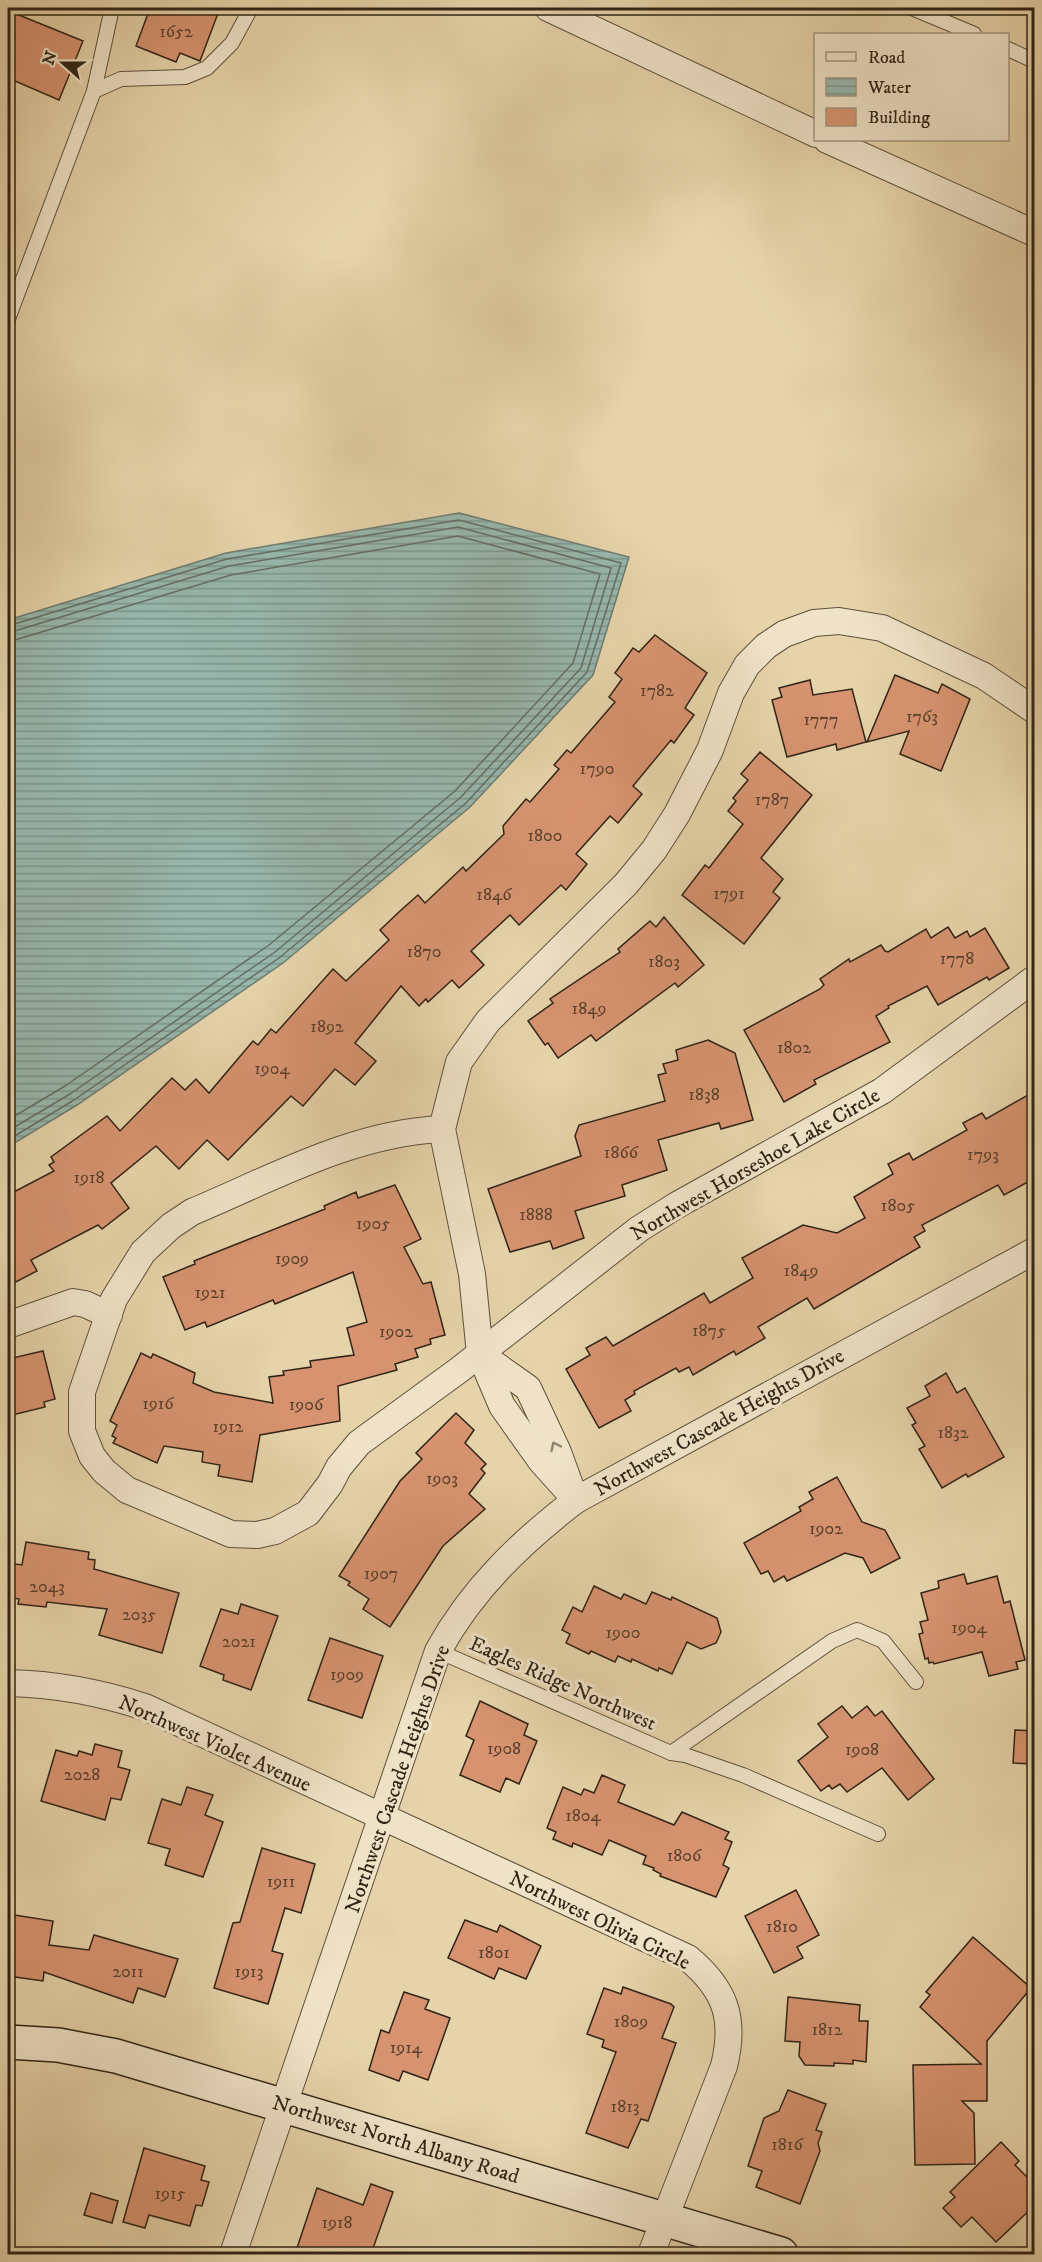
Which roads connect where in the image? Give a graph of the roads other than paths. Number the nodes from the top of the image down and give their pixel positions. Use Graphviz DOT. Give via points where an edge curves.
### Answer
graph roads {
  1 [pos="112,8"];
  2 [pos="251,8"];
  3 [pos="548,8"];
  4 [pos="912,8"];
  5 [pos="972,33"];
  6 [pos="1009,49"];
  7 [pos="1035,61"];
  8 [pos="93,91"];
  9 [pos="814,133"];
  10 [pos="829,141"];
  11 [pos="1035,233"];
  12 [pos="8,319"];
  13 [pos="1035,710"];
  14 [pos="1035,979"];
  15 [pos="442,1130"];
  16 [pos="1035,1251"];
  17 [pos="109,1315"];
  18 [pos="8,1325"];
  19 [pos="480,1353"];
  20 [pos="576,1500"];
  21 [pos="438,1651"];
  22 [pos="916,1682"];
  23 [pos="8,1683"];
  24 [pos="671,1753"];
  25 [pos="382,1818"];
  26 [pos="878,1834"];
  27 [pos="8,2042"];
  28 [pos="285,2106"];
  29 [pos="665,2220"];
  30 [pos="233,2254"];
  31 [pos="651,2254"];
  32 [pos="781,2254"];
  1 -- 8 [label="lane"];
  2 -- 8 [label="lane" via="232,43 207,68 185,77 121,79"];
  3 -- 9 [label="street"];
  4 -- 5 [label="lane"];
  6 -- 7 [label="lane"];
  8 -- 12 [label="lane"];
  10 -- 11 [label="street"];
  13 -- 15 [label="street" via="984,676 861,622 814,623 784,634 766,646 747,665 731,693 710,750 654,850 610,901 488,1021 459,1062"];
  14 -- 19 [label="street, Northwest Horseshoe Lake Circle" via="882,1091 639,1229"];
  15 -- 17 [label="street, Northwest Horseshoe Lake Circle" via="407,1131 352,1144 192,1212 143,1252 126,1275"];
  15 -- 19 [label="street" via="472,1274"];
  16 -- 20 [label="street, Northwest Cascade Heights Drive"];
  17 -- 18 [label="street" via="73,1302"];
  17 -- 19 [label="street, Northwest Horseshoe Lake Circle" via="82,1392 82,1431 92,1456 127,1490 231,1534 275,1532 308,1513 359,1443"];
  19 -- 20 [label="street" via="502,1406 541,1461"];
  20 -- 21 [label="street, Northwest Cascade Heights Drive" via="514,1549 463,1610"];
  21 -- 24 [label="lane, Eagles Ridge Northwest"];
  21 -- 25 [label="street, Northwest Cascade Heights Drive"];
  22 -- 24 [label="lane" via="883,1641 857,1630 832,1641"];
  23 -- 25 [label="street, Northwest Violet Avenue" via="97,1692 145,1707"];
  24 -- 26 [label="lane, Eagles Ridge Northwest" via="743,1775"];
  25 -- 28 [label="street, Northwest Cascade Heights Drive"];
  25 -- 29 [label="street, Northwest Olivia Circle" via="688,1958 707,1974 721,1995 729,2045"];
  27 -- 28 [label="street, Northwest North Albany Road" via="58,2045 116,2056"];
  28 -- 29 [label="street, Northwest North Albany Road"];
  28 -- 30 [label="street, Northwest Cascade Heights Drive"];
  29 -- 31 [label="street, Northwest Olivia Circle"];
  29 -- 32 [label="street, Northwest North Albany Road"];
}
